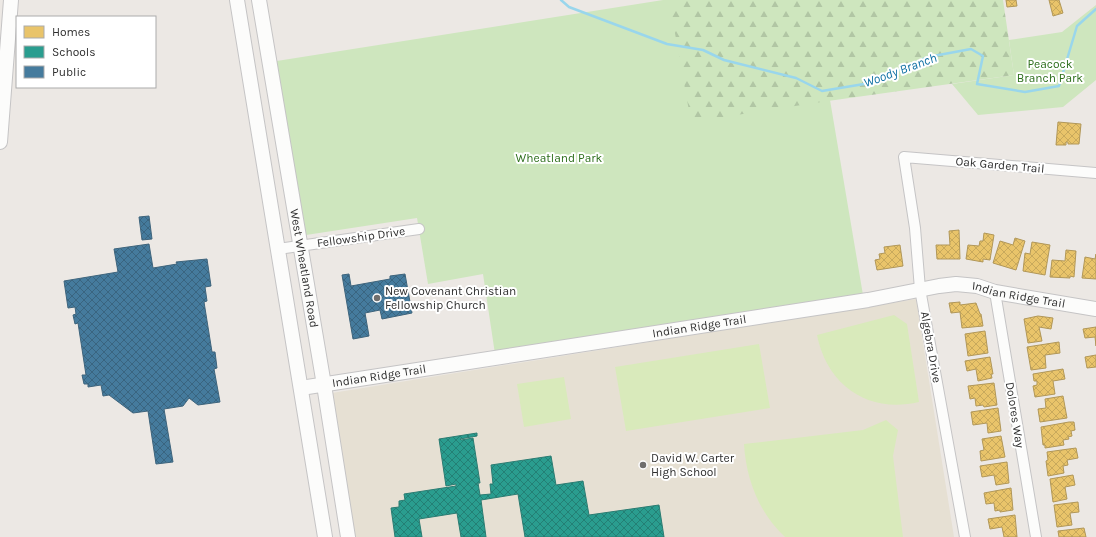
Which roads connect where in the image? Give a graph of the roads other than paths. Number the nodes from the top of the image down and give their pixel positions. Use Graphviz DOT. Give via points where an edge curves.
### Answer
graph roads {
  1 [pos="11,0"];
  2 [pos="237,0"];
  3 [pos="259,0"];
  4 [pos="0,142"];
  5 [pos="904,157"];
  6 [pos="1096,173"];
  7 [pos="419,229"];
  8 [pos="300,246"];
  9 [pos="278,249"];
  10 [pos="920,289"];
  11 [pos="995,292"];
  12 [pos="1096,309"];
  13 [pos="324,385"];
  14 [pos="301,388"];
  15 [pos="325,537"];
  16 [pos="348,537"];
  17 [pos="965,537"];
  18 [pos="1036,537"];
  1 -- 4 [label="main road"];
  2 -- 9 [label="main road, West Wheatland Road"];
  3 -- 8 [label="main road, West Wheatland Road"];
  5 -- 6 [label="street, Oak Garden Trail"];
  5 -- 10 [label="street, Algebra Drive" via="915,228"];
  7 -- 8 [label="street, Fellowship Drive"];
  8 -- 9 [label="street, Fellowship Drive"];
  8 -- 13 [label="main road, West Wheatland Road"];
  9 -- 14 [label="main road, West Wheatland Road"];
  10 -- 11 [label="main road, Indian Ridge Trail" via="956,284 977,286"];
  10 -- 13 [label="main road, Indian Ridge Trail" via="854,302"];
  10 -- 17 [label="street, Algebra Drive"];
  11 -- 12 [label="main road, Indian Ridge Trail"];
  11 -- 18 [label="street, Dolores Way"];
  13 -- 14 [label="main road, Indian Ridge Trail"];
  13 -- 16 [label="main road, West Wheatland Road"];
  14 -- 15 [label="main road, West Wheatland Road"];
}
